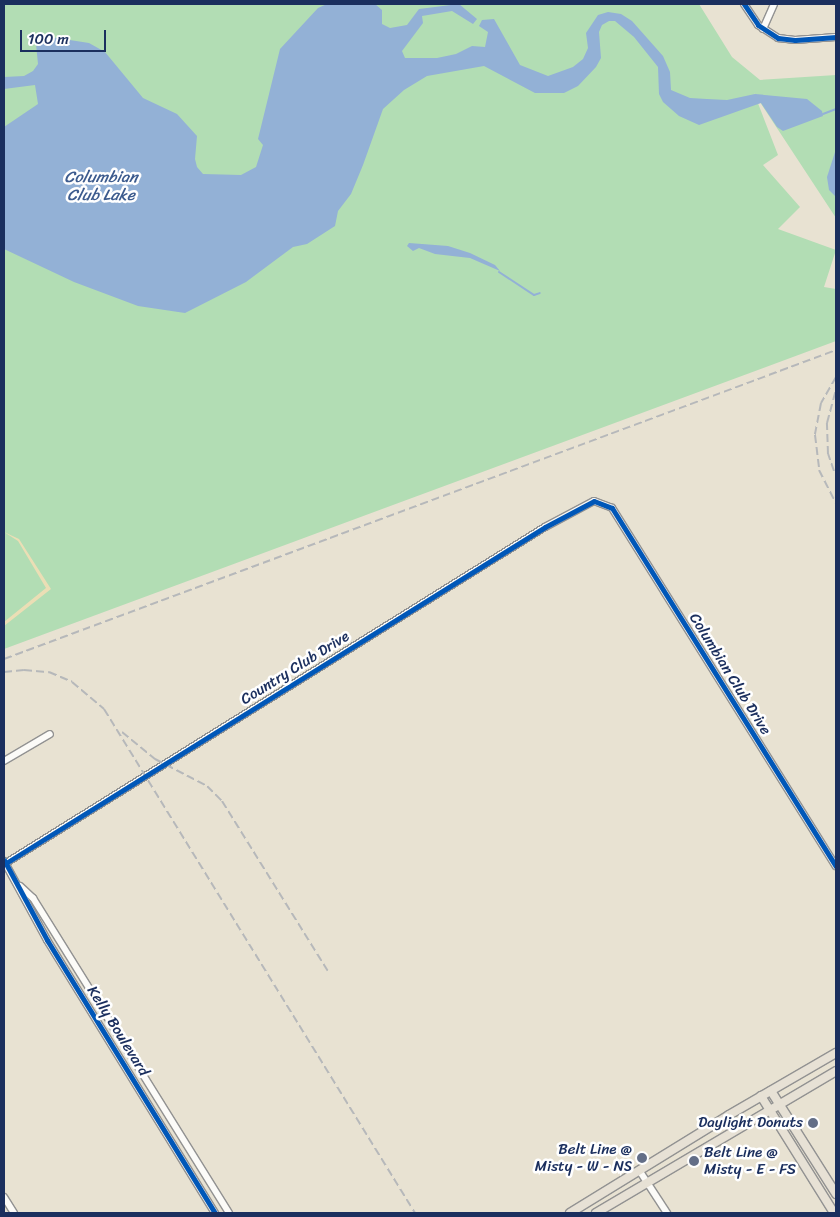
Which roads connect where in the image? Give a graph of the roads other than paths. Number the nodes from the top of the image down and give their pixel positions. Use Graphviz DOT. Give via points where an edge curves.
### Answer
graph roads {
  1 [pos="745,4"];
  2 [pos="774,4"];
  3 [pos="763,29"];
  4 [pos="836,37"];
  5 [pos="599,501"];
  6 [pos="50,734"];
  7 [pos="4,761"];
  8 [pos="5,862"];
  9 [pos="836,866"];
  10 [pos="19,886"];
  11 [pos="67,954"];
  12 [pos="59,960"];
  13 [pos="836,1053"];
  14 [pos="836,1071"];
  15 [pos="146,1079"];
  16 [pos="136,1085"];
  17 [pos="770,1091"];
  18 [pos="761,1096"];
  19 [pos="779,1104"];
  20 [pos="768,1110"];
  21 [pos="802,1140"];
  22 [pos="792,1147"];
  23 [pos="639,1170"];
  24 [pos="646,1182"];
  25 [pos="836,1194"];
  26 [pos="4,1197"];
  27 [pos="220,1200"];
  28 [pos="210,1205"];
  29 [pos="14,1213"];
  30 [pos="215,1213"];
  31 [pos="229,1213"];
  32 [pos="570,1213"];
  33 [pos="596,1213"];
  34 [pos="667,1213"];
  35 [pos="834,1213"];
  1 -- 3 [label="street"];
  2 -- 3 [label="street"];
  3 -- 4 [label="street" via="778,38 795,40"];
  5 -- 8 [label="street, Country Club Drive" via="579,506"];
  5 -- 9 [label="street, Columbian Club Drive" via="612,508"];
  6 -- 7 [label="street"];
  8 -- 10 [label="street, Kelly Boulevard"];
  10 -- 11 [label="street, Kelly Boulevard" via="32,898"];
  10 -- 12 [label="street, Kelly Boulevard" via="24,902"];
  11 -- 12 [label="street"];
  11 -- 15 [label="street, Kelly Boulevard"];
  12 -- 16 [label="street, Kelly Boulevard"];
  13 -- 17 [label="main road"];
  14 -- 19 [label="main road"];
  15 -- 16 [label="street"];
  15 -- 27 [label="street, Kelly Boulevard"];
  16 -- 28 [label="street, Kelly Boulevard"];
  17 -- 18 [label="main road"];
  17 -- 19 [label="main road"];
  18 -- 20 [label="main road"];
  18 -- 23 [label="main road"];
  19 -- 20 [label="main road"];
  19 -- 21 [label="main road"];
  20 -- 22 [label="main road"];
  20 -- 24 [label="main road"];
  21 -- 22 [label="main road"];
  21 -- 25 [label="main road"];
  22 -- 35 [label="main road"];
  23 -- 24 [label="street"];
  23 -- 32 [label="main road"];
  24 -- 33 [label="main road"];
  24 -- 34 [label="street"];
  26 -- 29 [label="street"];
  27 -- 28 [label="street"];
  27 -- 31 [label="street, Kelly Boulevard"];
  28 -- 30 [label="street, Kelly Boulevard"];
}
